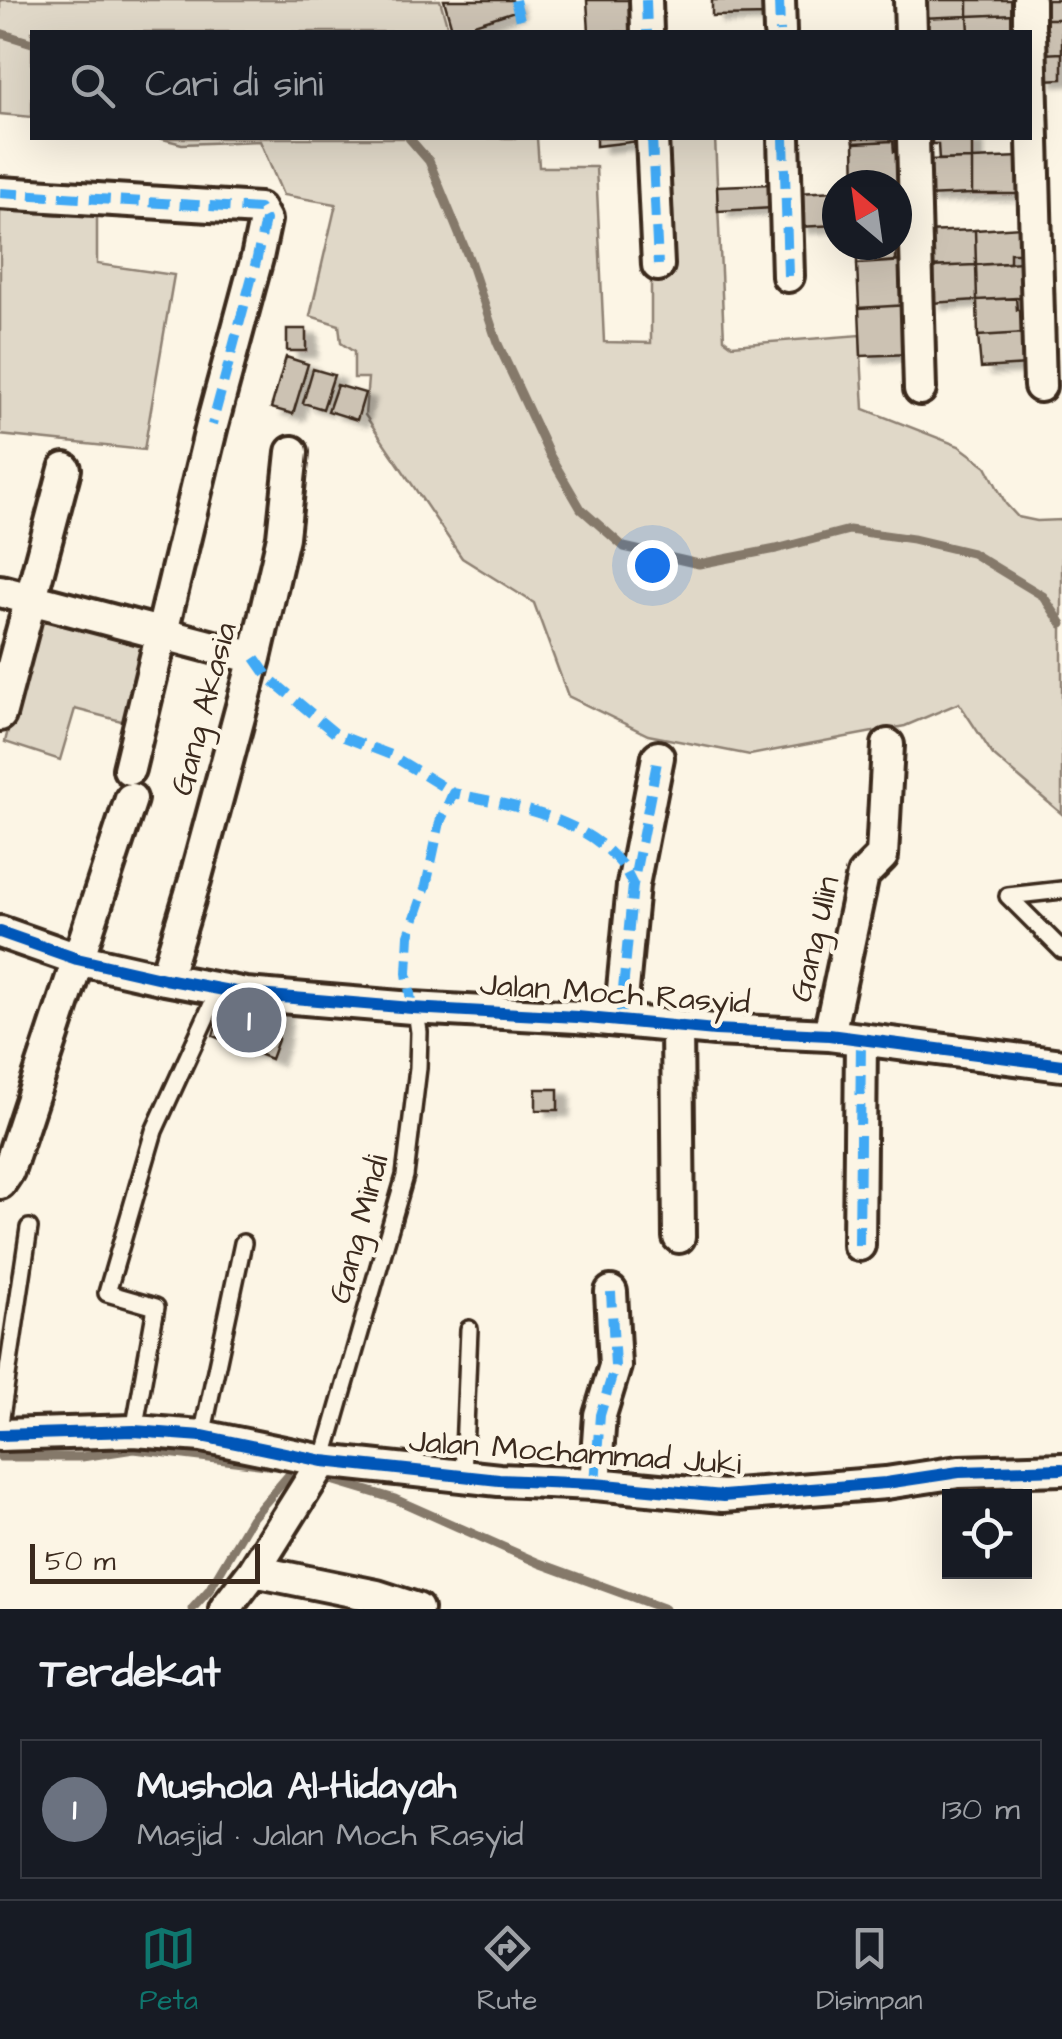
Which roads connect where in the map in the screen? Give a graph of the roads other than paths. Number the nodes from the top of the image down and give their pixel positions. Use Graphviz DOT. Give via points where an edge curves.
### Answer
graph roads {
  1 [pos="646,0"];
  2 [pos="779,0"];
  3 [pos="910,0"];
  4 [pos="1028,0"];
  5 [pos="648,30"];
  6 [pos="780,30"];
  7 [pos="910,30"];
  8 [pos="1030,30"];
  9 [pos="1032,104"];
  10 [pos="652,140"];
  11 [pos="784,140"];
  12 [pos="914,140"];
  13 [pos="0,193"];
  14 [pos="658,265"];
  15 [pos="788,276"];
  16 [pos="1040,386"];
  17 [pos="920,389"];
  18 [pos="292,452"];
  19 [pos="65,469"];
  20 [pos="15,595"];
  21 [pos="161,634"];
  22 [pos="255,658"];
  23 [pos="0,715"];
  24 [pos="888,745"];
  25 [pos="658,757"];
  26 [pos="1062,890"];
  27 [pos="0,932"];
  28 [pos="1062,950"];
  29 [pos="76,959"];
  30 [pos="164,979"];
  31 [pos="219,989"];
  32 [pos="412,1008"];
  33 [pos="620,1021"];
  34 [pos="677,1026"];
  35 [pos="828,1035"];
  36 [pos="861,1040"];
  37 [pos="1062,1065"];
  38 [pos="0,1184"];
  39 [pos="29,1228"];
  40 [pos="679,1237"];
  41 [pos="244,1243"];
  42 [pos="859,1244"];
  43 [pos="611,1292"];
  44 [pos="469,1329"];
  45 [pos="0,1424"];
  46 [pos="134,1431"];
  47 [pos="0,1435"];
  48 [pos="202,1436"];
  49 [pos="1062,1469"];
  50 [pos="317,1472"];
  51 [pos="463,1476"];
  52 [pos="595,1484"];
  53 [pos="254,1571"];
  54 [pos="225,1609"];
  55 [pos="417,1609"];
  1 -- 5 [label="street"];
  2 -- 6 [label="street"];
  3 -- 7 [label="street"];
  4 -- 8 [label="street"];
  9 -- 16 [label="street"];
  10 -- 14 [label="street"];
  11 -- 15 [label="street"];
  12 -- 17 [label="street"];
  13 -- 21 [label="street" via="263,214"];
  18 -- 22 [label="street, Gang Akasia" via="283,537"];
  19 -- 20 [label="street"];
  20 -- 21 [label="street"];
  20 -- 23 [label="street"];
  21 -- 22 [label="street"];
  21 -- 29 [label="street" via="130,784"];
  22 -- 30 [label="street, Gang Akasia"];
  24 -- 35 [label="street, Gang Ulin" via="882,856 862,876"];
  25 -- 33 [label="street" via="633,885"];
  26 -- 28 [label="lane" via="1008,896"];
  27 -- 29 [label="street, Jalan Moch Rasyid"];
  29 -- 30 [label="street, Jalan Moch Rasyid"];
  29 -- 38 [label="street"];
  30 -- 31 [label="street, Jalan Moch Rasyid"];
  31 -- 32 [label="street, Jalan Moch Rasyid"];
  31 -- 46 [label="lane" via="154,1130 107,1293 156,1307"];
  32 -- 33 [label="street, Jalan Moch Rasyid"];
  32 -- 50 [label="lane, Gang Mindi" via="418,1050 405,1176"];
  33 -- 34 [label="street, Jalan Moch Rasyid"];
  34 -- 35 [label="street, Jalan Moch Rasyid"];
  34 -- 40 [label="street"];
  35 -- 36 [label="street, Jalan Moch Rasyid"];
  36 -- 37 [label="street, Jalan Moch Rasyid"];
  36 -- 42 [label="street"];
  39 -- 45 [label="lane"];
  41 -- 48 [label="lane"];
  43 -- 52 [label="street" via="615,1366 600,1415"];
  44 -- 51 [label="lane"];
  46 -- 47 [label="street, Jalan Mochammad Juki"];
  46 -- 48 [label="street, Jalan Mochammad Juki"];
  48 -- 50 [label="street, Jalan Mochammad Juki"];
  49 -- 52 [label="street, Jalan Mochammad Juki" via="959,1472 723,1496"];
  50 -- 51 [label="street, Jalan Mochammad Juki"];
  50 -- 53 [label="street"];
  51 -- 52 [label="street, Jalan Mochammad Juki"];
  53 -- 54 [label="street"];
  53 -- 55 [label="street"];
}
